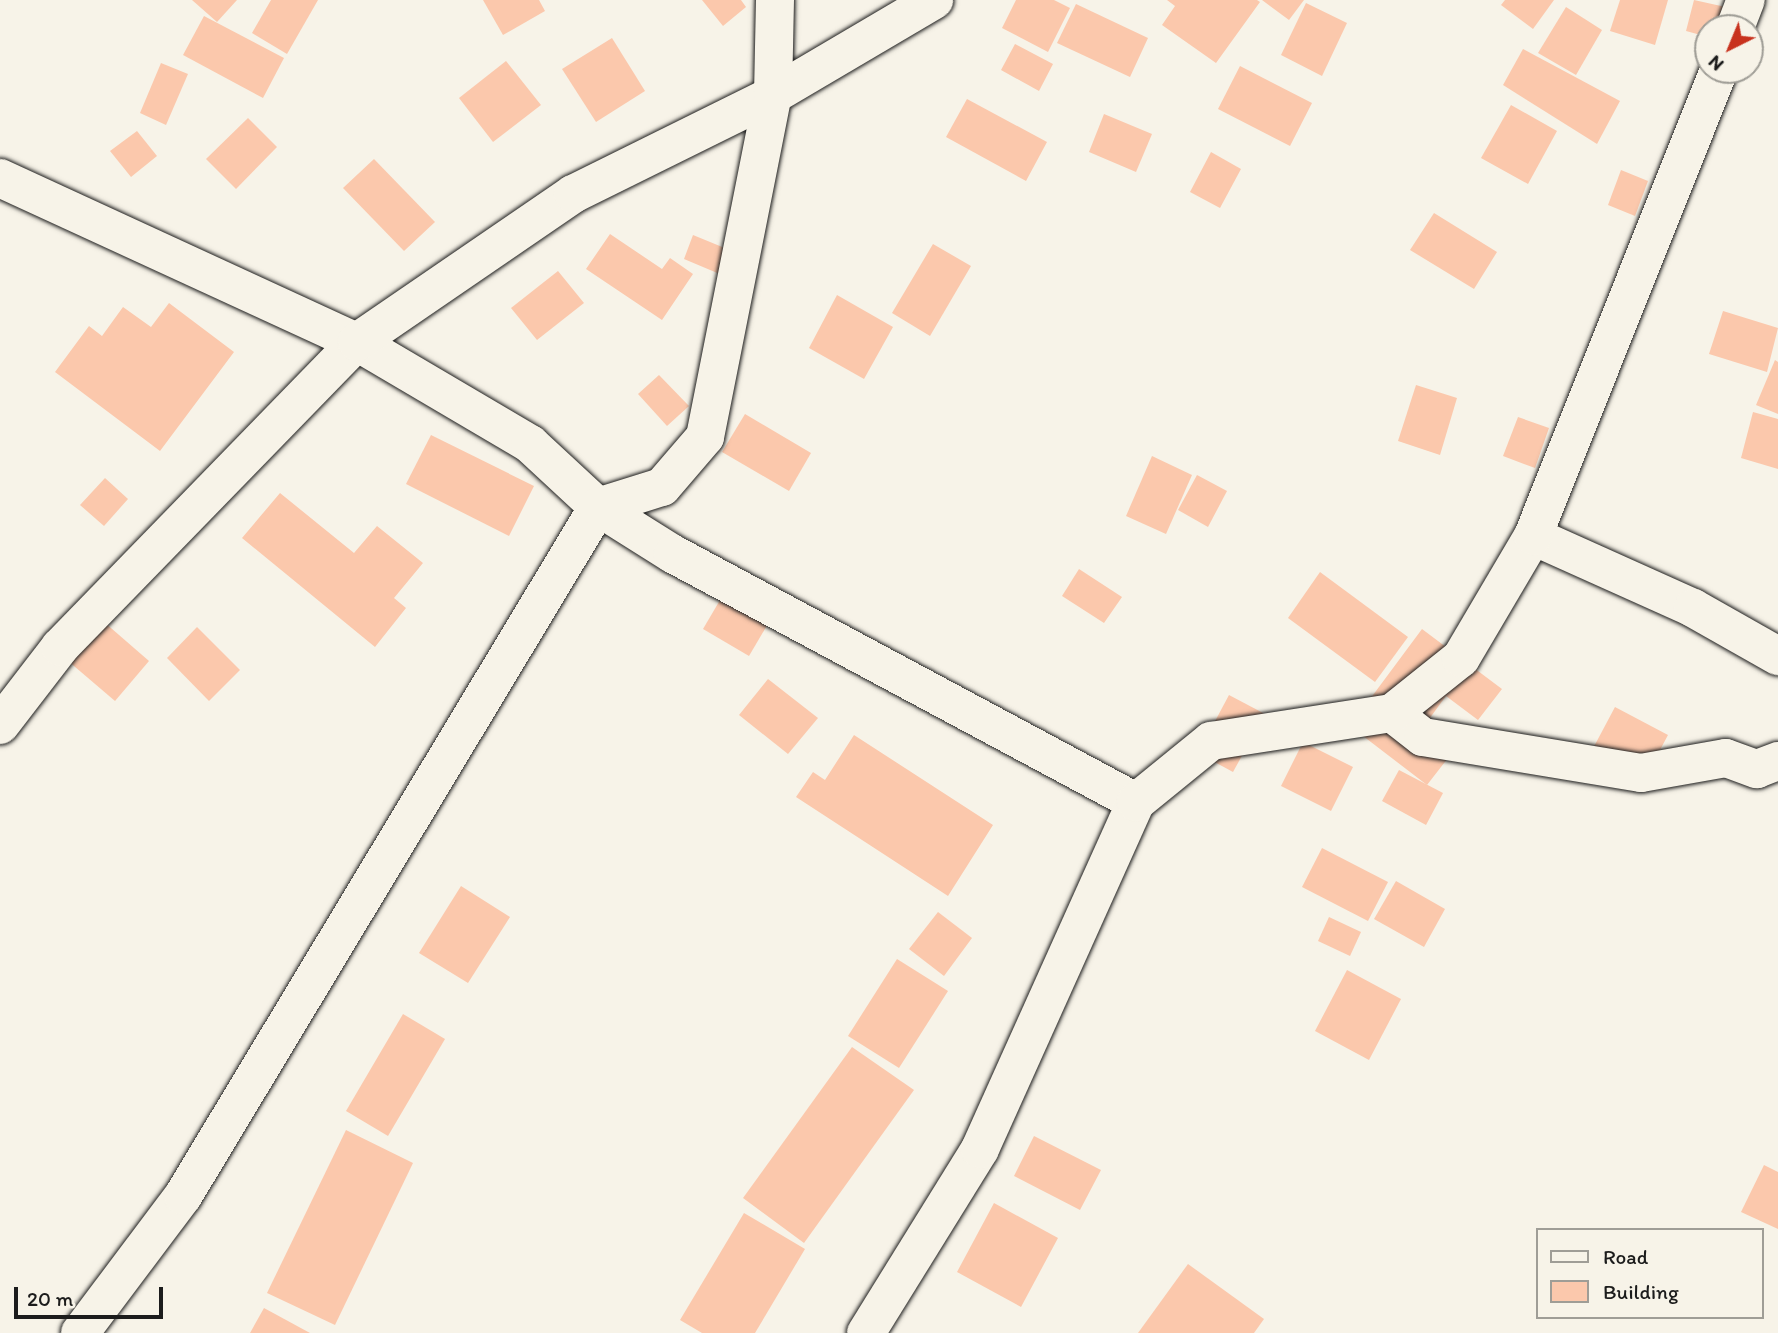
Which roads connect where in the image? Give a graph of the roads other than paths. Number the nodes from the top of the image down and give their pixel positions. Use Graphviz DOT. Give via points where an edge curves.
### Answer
graph roads {
  1 [pos="775,0"];
  2 [pos="934,0"];
  3 [pos="1713,84"];
  4 [pos="772,95"];
  5 [pos="0,178"];
  6 [pos="357,342"];
  7 [pos="597,507"];
  8 [pos="1533,536"];
  9 [pos="1778,656"];
  10 [pos="1392,713"];
  11 [pos="0,724"];
  12 [pos="1778,761"];
  13 [pos="1136,802"];
  14 [pos="80,1333"];
  15 [pos="866,1333"];
  1 -- 4 [label="street"];
  2 -- 4 [label="street"];
  3 -- 8 [label="street"];
  4 -- 6 [label="street" via="573,194"];
  4 -- 7 [label="street" via="705,437 662,487"];
  5 -- 6 [label="street"];
  6 -- 7 [label="street" via="530,444"];
  6 -- 11 [label="street" via="60,647"];
  7 -- 13 [label="street"];
  7 -- 14 [label="street" via="183,1196"];
  8 -- 9 [label="street" via="1693,608"];
  8 -- 10 [label="street" via="1461,658"];
  10 -- 12 [label="street" via="1423,737 1641,773 1726,758 1757,769"];
  10 -- 13 [label="street" via="1211,741"];
  13 -- 15 [label="street" via="980,1149"];
}
